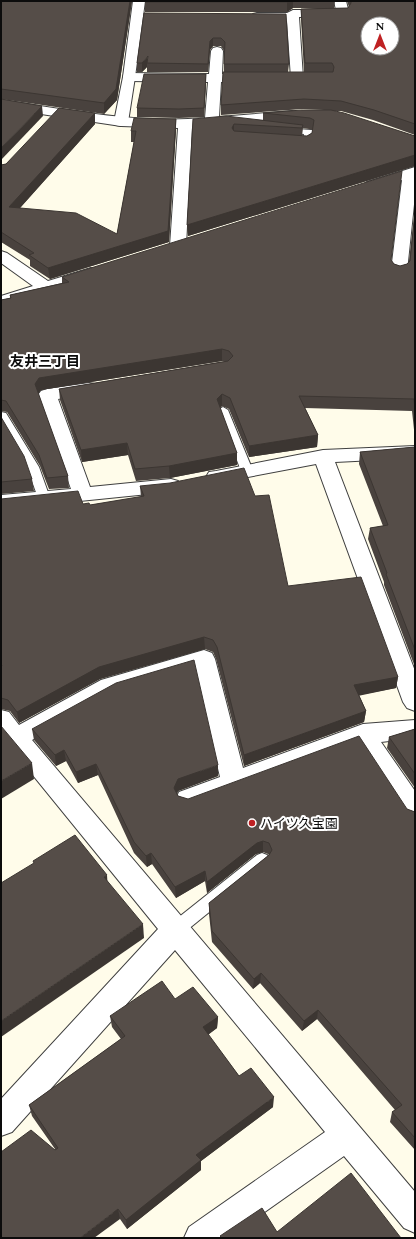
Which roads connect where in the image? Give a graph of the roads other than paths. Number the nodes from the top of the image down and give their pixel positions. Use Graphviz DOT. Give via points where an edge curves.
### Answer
graph roads {
  1 [pos="139,1"];
  2 [pos="340,1"];
  3 [pos="246,17"];
  4 [pos="293,17"];
  5 [pos="217,51"];
  6 [pos="129,77"];
  7 [pos="214,78"];
  8 [pos="267,78"];
  9 [pos="282,78"];
  10 [pos="297,78"];
  11 [pos="312,78"];
  12 [pos="1,104"];
  13 [pos="56,112"];
  14 [pos="308,115"];
  15 [pos="121,122"];
  16 [pos="212,122"];
  17 [pos="46,123"];
  18 [pos="185,124"];
  19 [pos="256,127"];
  20 [pos="279,129"];
  21 [pos="291,142"];
  22 [pos="412,172"];
  23 [pos="358,190"];
  24 [pos="193,242"];
  25 [pos="1,256"];
  26 [pos="105,269"];
  27 [pos="399,271"];
  28 [pos="46,287"];
  29 [pos="1,301"];
  30 [pos="108,385"];
  31 [pos="223,410"];
  32 [pos="2,415"];
  33 [pos="415,452"];
  34 [pos="323,456"];
  35 [pos="247,471"];
  36 [pos="83,494"];
  37 [pos="44,498"];
  38 [pos="1,502"];
  39 [pos="415,702"];
  40 [pos="9,728"];
  41 [pos="415,729"];
  42 [pos="363,734"];
  43 [pos="234,782"];
  44 [pos="188,799"];
  45 [pos="415,812"];
  46 [pos="262,860"];
  47 [pos="175,930"];
  48 [pos="1,1121"];
  49 [pos="346,1136"];
  50 [pos="415,1217"];
  51 [pos="200,1238"];
  1 -- 6 [label="street" via="141,16"];
  2 -- 4 [label="street" via="343,13 292,14"];
  3 -- 4 [label="street"];
  4 -- 10 [label="street"];
  5 -- 7 [label="street"];
  6 -- 7 [label="street"];
  6 -- 15 [label="street"];
  7 -- 8 [label="street"];
  7 -- 16 [label="street"];
  9 -- 10 [label="street"];
  10 -- 11 [label="street"];
  12 -- 13 [label="street"];
  13 -- 15 [label="street"];
  13 -- 17 [label="street"];
  14 -- 16 [label="street"];
  15 -- 18 [label="street"];
  16 -- 18 [label="street"];
  16 -- 19 [label="lane"];
  18 -- 24 [label="street" via="171,249"];
  20 -- 21 [label="lane" via="309,132 306,143"];
  22 -- 23 [label="street"];
  22 -- 27 [label="street"];
  25 -- 28 [label="street"];
  26 -- 28 [label="street"];
  28 -- 29 [label="street"];
  30 -- 36 [label="street" via="47,395"];
  31 -- 35 [label="lane"];
  32 -- 37 [label="lane" via="33,467"];
  33 -- 34 [label="street"];
  34 -- 35 [label="street"];
  34 -- 39 [label="street"];
  35 -- 36 [label="street" via="170,486"];
  36 -- 37 [label="street"];
  37 -- 38 [label="street"];
  40 -- 43 [label="street" via="109,686 204,659"];
  40 -- 47 [label="street"];
  41 -- 42 [label="street"];
  42 -- 43 [label="street"];
  42 -- 45 [label="street"];
  43 -- 44 [label="street"];
  46 -- 47 [label="lane"];
  47 -- 48 [label="street"];
  47 -- 49 [label="street"];
  49 -- 50 [label="street"];
  49 -- 51 [label="street"];
}
